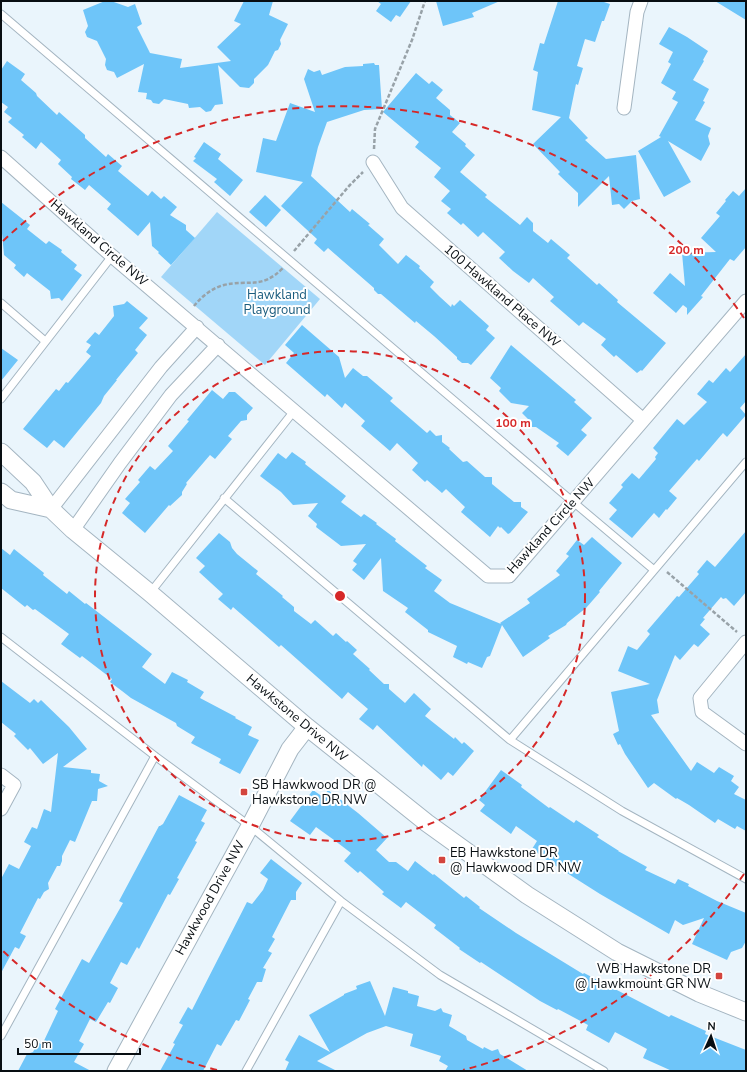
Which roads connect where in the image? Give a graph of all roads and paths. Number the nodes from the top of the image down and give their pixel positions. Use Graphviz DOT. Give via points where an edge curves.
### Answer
graph roads {
  1 [pos="425,1"];
  2 [pos="642,1"];
  3 [pos="1,14"];
  4 [pos="624,108"];
  5 [pos="1,157"];
  6 [pos="373,162"];
  7 [pos="112,256"];
  8 [pos="288,259"];
  9 [pos="746,301"];
  10 [pos="1,304"];
  11 [pos="193,306"];
  12 [pos="197,327"];
  13 [pos="45,341"];
  14 [pos="218,345"];
  15 [pos="1,399"];
  16 [pos="294,411"];
  17 [pos="643,420"];
  18 [pos="1,452"];
  19 [pos="746,462"];
  20 [pos="1,492"];
  21 [pos="224,498"];
  22 [pos="574,503"];
  23 [pos="51,509"];
  24 [pos="73,530"];
  25 [pos="654,570"];
  26 [pos="150,593"];
  27 [pos="737,632"];
  28 [pos="1,637"];
  29 [pos="746,642"];
  30 [pos="307,727"];
  31 [pos="510,740"];
  32 [pos="746,744"];
  33 [pos="155,756"];
  34 [pos="1,775"];
  35 [pos="1,810"];
  36 [pos="250,826"];
  37 [pos="746,879"];
  38 [pos="341,901"];
  39 [pos="746,1012"];
  40 [pos="1,1036"];
  41 [pos="116,1071"];
  42 [pos="246,1071"];
  43 [pos="604,1071"];
  1 -- 6 [label="path" via="412,40 375,129"];
  2 -- 4 [label="street" via="637,12"];
  3 -- 8 [label="lane"];
  5 -- 7 [label="street, Hawkland Circle NW"];
  6 -- 8 [label="path" via="349,186"];
  6 -- 17 [label="street, 100 Hawkland Place NW" via="402,208"];
  7 -- 12 [label="street, Hawkland Circle NW"];
  7 -- 13 [label="lane"];
  8 -- 11 [label="path" via="282,269 270,279 223,285 199,299"];
  8 -- 22 [label="lane"];
  9 -- 17 [label="street, Hawkland Circle NW"];
  10 -- 13 [label="lane"];
  12 -- 14 [label="street, Hawkland Circle NW"];
  12 -- 23 [label="street" via="161,367"];
  13 -- 15 [label="lane"];
  14 -- 16 [label="street, Hawkland Circle NW"];
  14 -- 24 [label="street" via="171,395"];
  16 -- 21 [label="lane"];
  16 -- 22 [label="street, Hawkland Circle NW" via="488,576 509,576"];
  17 -- 22 [label="street, Hawkland Circle NW"];
  18 -- 23 [label="street, Hawkstone Drive NW" via="33,482"];
  19 -- 25 [label="lane"];
  20 -- 23 [label="street" via="11,500"];
  21 -- 26 [label="lane"];
  21 -- 31 [label="lane"];
  22 -- 25 [label="lane"];
  23 -- 24 [label="street, Hawkstone Drive NW"];
  24 -- 26 [label="street, Hawkstone Drive NW"];
  25 -- 27 [label="path" via="668,572"];
  25 -- 31 [label="lane"];
  26 -- 30 [label="street, Hawkstone Drive NW"];
  28 -- 33 [label="lane"];
  29 -- 32 [label="street" via="700,698 702,712"];
  30 -- 36 [label="street, Hawkwood Drive NW" via="290,749"];
  30 -- 39 [label="street, Hawkstone Drive NW" via="427,823 527,895 617,952 699,993"];
  31 -- 37 [label="lane" via="622,811"];
  33 -- 36 [label="lane"];
  33 -- 40 [label="lane"];
  34 -- 35 [label="street" via="14,785"];
  36 -- 38 [label="lane"];
  36 -- 41 [label="street, Hawkwood Drive NW"];
  38 -- 42 [label="lane"];
  38 -- 43 [label="lane" via="440,975"];
}
